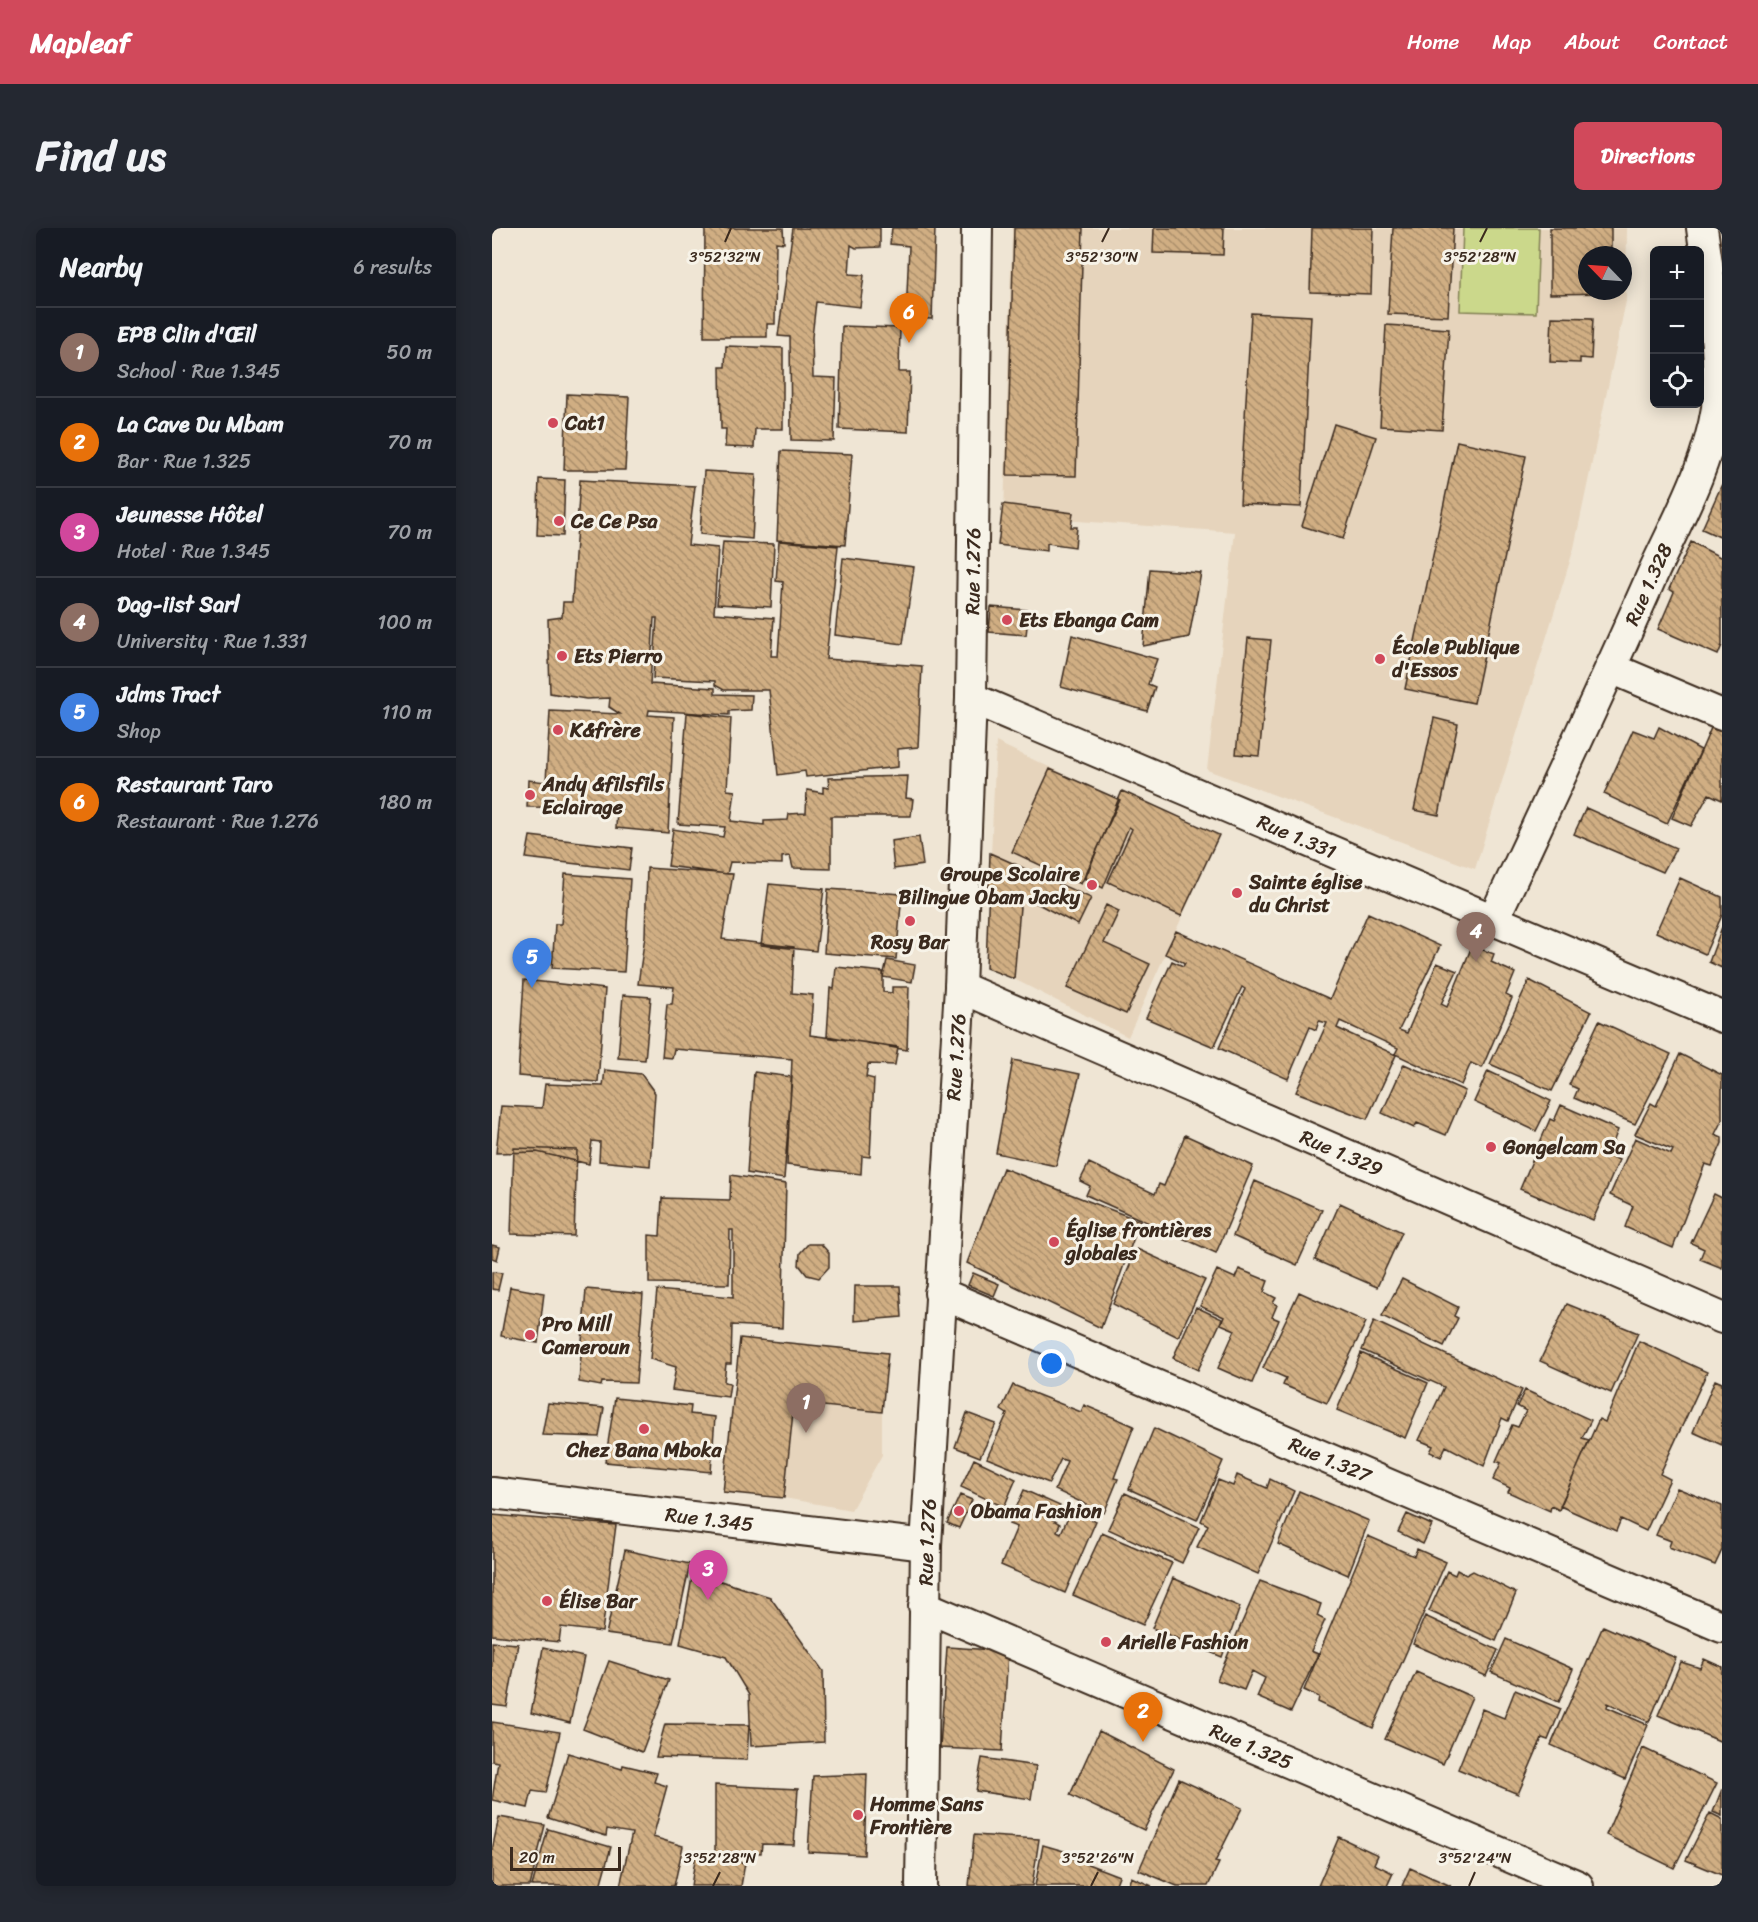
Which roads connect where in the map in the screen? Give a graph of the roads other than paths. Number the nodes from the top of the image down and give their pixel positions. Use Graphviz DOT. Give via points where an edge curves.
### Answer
graph roads {
  1 [pos="977,228"];
  2 [pos="1702,228"];
  3 [pos="1719,412"];
  4 [pos="1611,668"];
  5 [pos="971,698"];
  6 [pos="1722,715"];
  7 [pos="1493,920"];
  8 [pos="960,987"];
  9 [pos="1722,1017"];
  10 [pos="940,1293"];
  11 [pos="1722,1317"];
  12 [pos="492,1493"];
  13 [pos="926,1545"];
  14 [pos="924,1605"];
  15 [pos="1722,1627"];
  16 [pos="921,1886"];
  17 [pos="1578,1886"];
  1 -- 5 [label="street, Rue 1.276"];
  2 -- 3 [label="street, Rue 1.328" via="1719,346"];
  3 -- 4 [label="street, Rue 1.328" via="1701,466"];
  4 -- 6 [label="street"];
  4 -- 7 [label="street, Rue 1.328"];
  5 -- 7 [label="street, Rue 1.331"];
  5 -- 8 [label="street, Rue 1.276"];
  7 -- 9 [label="street, Rue 1.331"];
  8 -- 10 [label="street, Rue 1.276"];
  8 -- 11 [label="street, Rue 1.329"];
  10 -- 13 [label="street, Rue 1.276"];
  10 -- 15 [label="street, Rue 1.327"];
  12 -- 13 [label="street, Rue 1.345"];
  13 -- 14 [label="street, Rue 1.276"];
  14 -- 16 [label="street, Rue 1.276"];
  14 -- 17 [label="street, Rue 1.325"];
}
